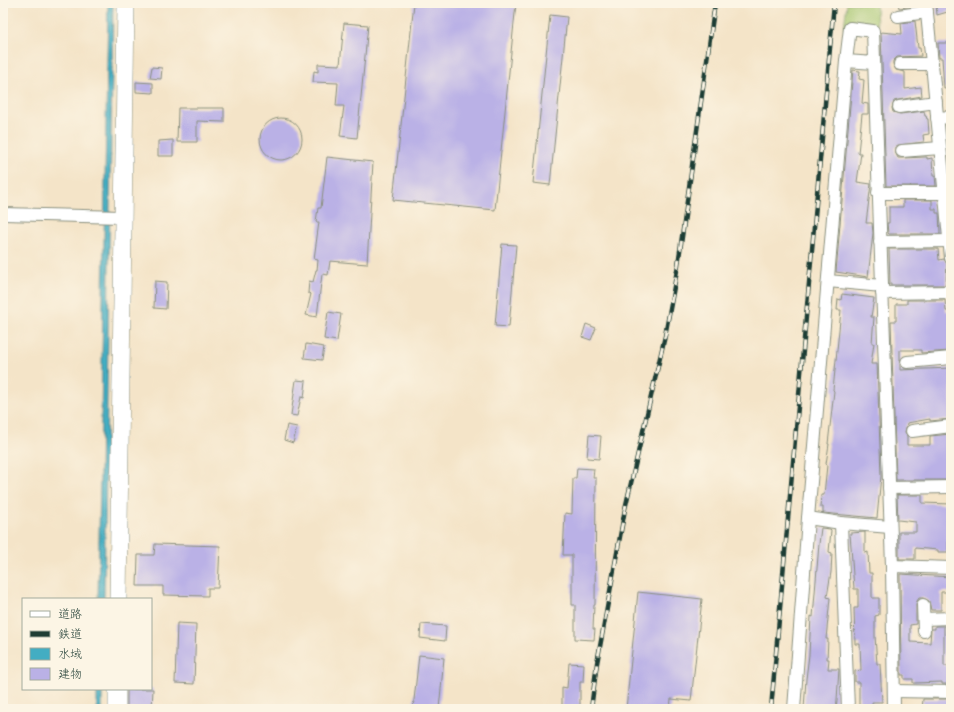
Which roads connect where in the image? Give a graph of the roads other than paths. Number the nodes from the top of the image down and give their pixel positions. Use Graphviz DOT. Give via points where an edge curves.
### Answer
graph roads {
  1 [pos="126,3"];
  2 [pos="926,7"];
  3 [pos="898,16"];
  4 [pos="846,61"];
  5 [pos="874,63"];
  6 [pos="900,64"];
  7 [pos="932,64"];
  8 [pos="936,102"];
  9 [pos="899,107"];
  10 [pos="951,117"];
  11 [pos="937,118"];
  12 [pos="940,148"];
  13 [pos="902,151"];
  14 [pos="878,193"];
  15 [pos="945,193"];
  16 [pos="3,214"];
  17 [pos="122,217"];
  18 [pos="880,242"];
  19 [pos="950,242"];
  20 [pos="951,258"];
  21 [pos="828,281"];
  22 [pos="882,289"];
  23 [pos="951,292"];
  24 [pos="951,358"];
  25 [pos="907,362"];
  26 [pos="951,426"];
  27 [pos="912,431"];
  28 [pos="951,487"];
  29 [pos="889,488"];
  30 [pos="808,518"];
  31 [pos="841,523"];
  32 [pos="890,527"];
  33 [pos="892,566"];
  34 [pos="951,568"];
  35 [pos="118,598"];
  36 [pos="923,605"];
  37 [pos="951,618"];
  38 [pos="117,690"];
  39 [pos="894,691"];
  40 [pos="951,692"];
  41 [pos="117,709"];
  42 [pos="794,709"];
  43 [pos="848,709"];
  44 [pos="894,709"];
  1 -- 17 [label="street"];
  2 -- 3 [label="street"];
  2 -- 7 [label="street"];
  4 -- 5 [label="street"];
  4 -- 5 [label="street" via="850,28 873,31"];
  4 -- 21 [label="street"];
  5 -- 14 [label="street"];
  6 -- 7 [label="street"];
  7 -- 8 [label="street"];
  8 -- 9 [label="street"];
  8 -- 11 [label="street"];
  10 -- 11 [label="street"];
  11 -- 12 [label="street"];
  12 -- 13 [label="street"];
  12 -- 15 [label="street"];
  14 -- 15 [label="street"];
  14 -- 18 [label="street"];
  15 -- 19 [label="street"];
  16 -- 17 [label="street"];
  17 -- 35 [label="street"];
  18 -- 19 [label="street"];
  18 -- 22 [label="street"];
  19 -- 20 [label="street"];
  21 -- 22 [label="street"];
  21 -- 30 [label="street"];
  22 -- 23 [label="street"];
  22 -- 29 [label="street"];
  24 -- 25 [label="street"];
  26 -- 27 [label="street"];
  28 -- 29 [label="street"];
  29 -- 32 [label="street"];
  30 -- 31 [label="street"];
  30 -- 42 [label="street"];
  31 -- 32 [label="street"];
  31 -- 43 [label="street"];
  32 -- 33 [label="street"];
  33 -- 34 [label="street"];
  33 -- 39 [label="street"];
  36 -- 37 [label="street" via="924,625"];
  38 -- 41 [label="street"];
  39 -- 40 [label="street"];
  39 -- 44 [label="street"];
}
